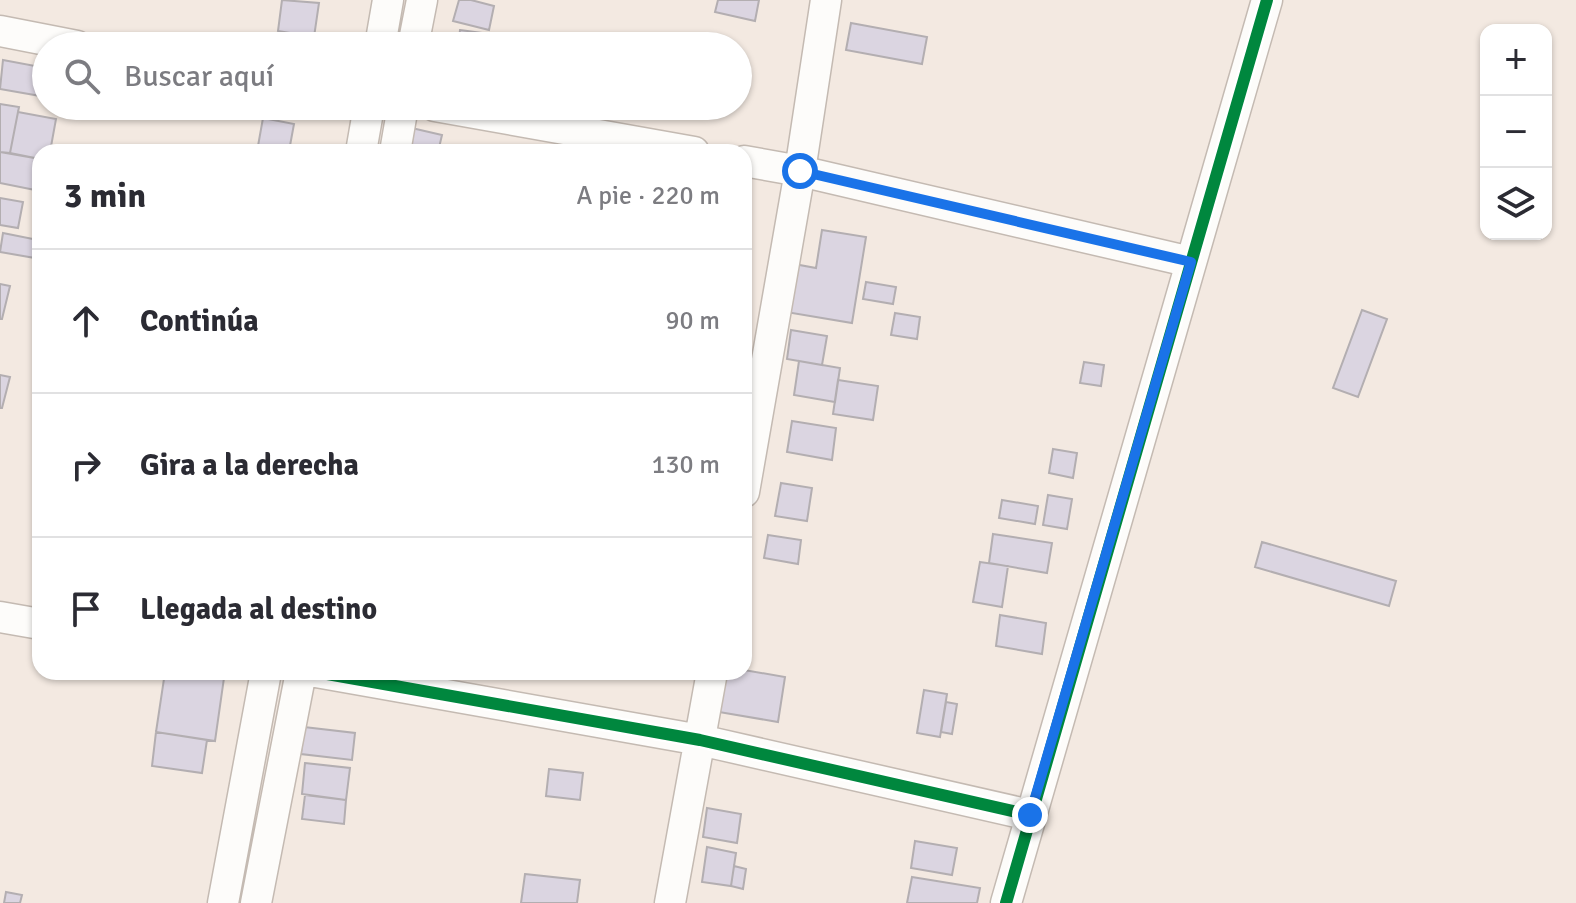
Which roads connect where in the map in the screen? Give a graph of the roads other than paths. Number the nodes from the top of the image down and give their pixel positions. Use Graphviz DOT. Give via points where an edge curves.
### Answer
graph roads {
  1 [pos="388,0"];
  2 [pos="422,0"];
  3 [pos="826,0"];
  4 [pos="1267,0"];
  5 [pos="0,31"];
  6 [pos="382,32"];
  7 [pos="416,32"];
  8 [pos="32,37"];
  9 [pos="367,120"];
  10 [pos="401,120"];
  11 [pos="514,120"];
  12 [pos="362,144"];
  13 [pos="396,144"];
  14 [pos="649,144"];
  15 [pos="752,162"];
  16 [pos="800,171"];
  17 [pos="1191,262"];
  18 [pos="752,446"];
  19 [pos="0,617"];
  20 [pos="32,623"];
  21 [pos="265,680"];
  22 [pos="299,680"];
  23 [pos="361,680"];
  24 [pos="711,680"];
  25 [pos="700,740"];
  26 [pos="1030,815"];
  27 [pos="223,903"];
  28 [pos="256,903"];
  29 [pos="670,903"];
  30 [pos="1006,903"];
  1 -- 6 [label="street"];
  2 -- 7 [label="street"];
  3 -- 16 [label="street"];
  4 -- 17 [label="street"];
  5 -- 8 [label="street"];
  9 -- 12 [label="street"];
  10 -- 13 [label="street"];
  11 -- 14 [label="street"];
  15 -- 16 [label="street"];
  16 -- 17 [label="street"];
  16 -- 18 [label="street"];
  17 -- 26 [label="street"];
  19 -- 20 [label="street"];
  21 -- 27 [label="street"];
  22 -- 28 [label="street"];
  23 -- 25 [label="street"];
  24 -- 25 [label="street"];
  25 -- 26 [label="street"];
  25 -- 29 [label="street"];
  26 -- 30 [label="street"];
}
